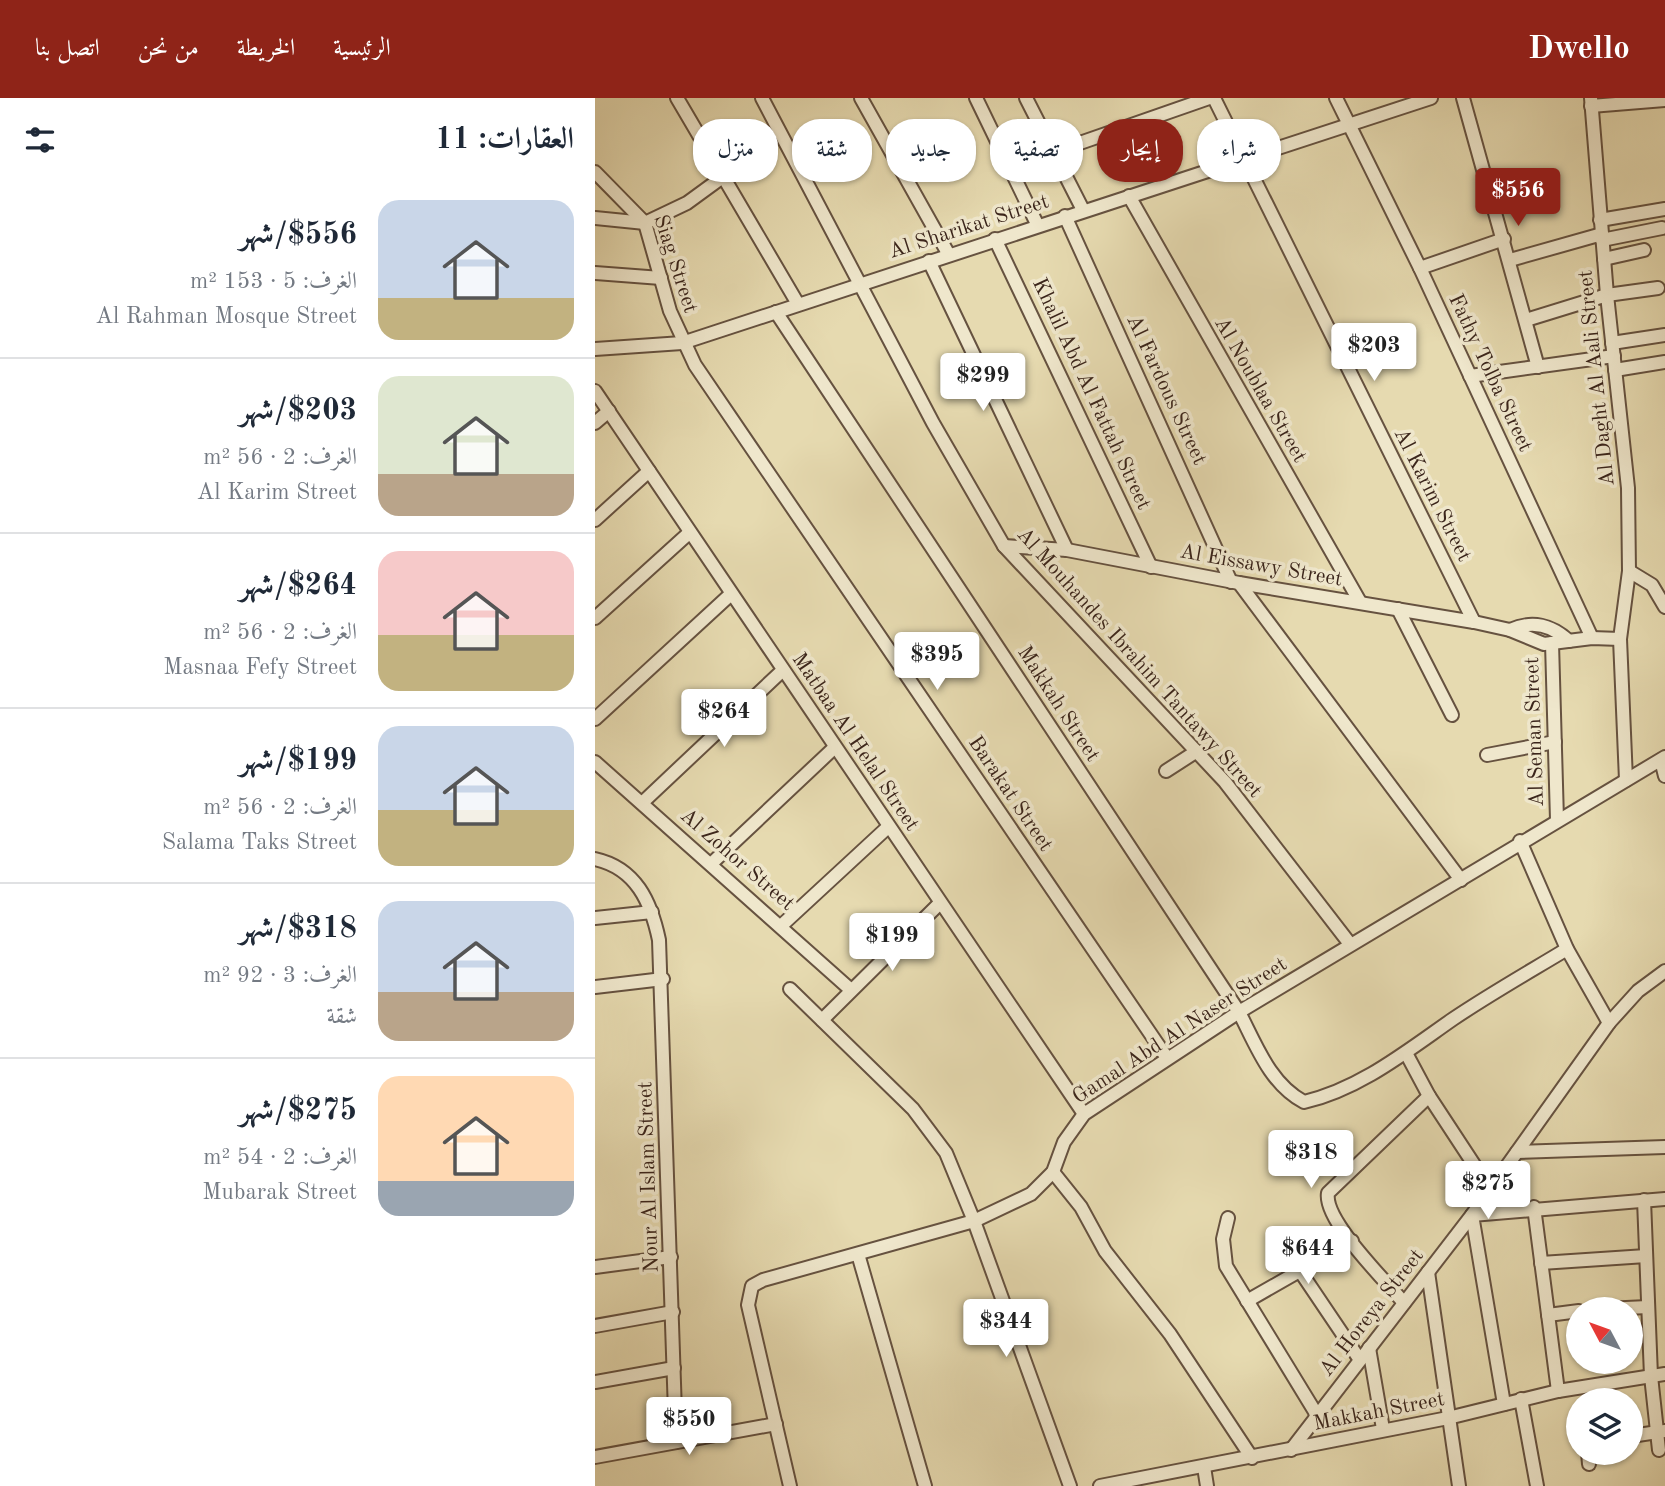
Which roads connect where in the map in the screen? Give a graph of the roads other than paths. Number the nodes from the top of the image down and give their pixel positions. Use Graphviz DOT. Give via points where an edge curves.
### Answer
graph roads {
  1 [pos="677,98"];
  2 [pos="762,98"];
  3 [pos="860,98"];
  4 [pos="976,98"];
  5 [pos="1026,98"];
  6 [pos="1211,98"];
  7 [pos="1336,98"];
  8 [pos="1431,98"];
  9 [pos="1463,98"];
  10 [pos="1665,100"];
  11 [pos="1591,102"];
  12 [pos="1037,119"];
  13 [pos="1222,119"];
  14 [pos="693,125"];
  15 [pos="1350,126"];
  16 [pos="1083,142"];
  17 [pos="1281,148"];
  18 [pos="595,172"];
  19 [pos="1197,175"];
  20 [pos="716,182"];
  21 [pos="727,182"];
  22 [pos="1069,182"];
  23 [pos="1255,182"];
  24 [pos="1129,196"];
  25 [pos="1665,209"];
  26 [pos="1083,210"];
  27 [pos="1065,216"];
  28 [pos="595,218"];
  29 [pos="1600,220"];
  30 [pos="645,223"];
  31 [pos="1037,224"];
  32 [pos="1662,228"];
  33 [pos="1602,237"];
  34 [pos="995,239"];
  35 [pos="1504,239"];
  36 [pos="1644,250"];
  37 [pos="949,255"];
  38 [pos="1604,259"];
  39 [pos="1510,260"];
  40 [pos="929,261"];
  41 [pos="1420,268"];
  42 [pos="595,273"];
  43 [pos="661,278"];
  44 [pos="860,282"];
  45 [pos="1658,288"];
  46 [pos="1607,295"];
  47 [pos="798,304"];
  48 [pos="775,312"];
  49 [pos="1526,320"];
  50 [pos="1665,335"];
  51 [pos="682,343"];
  52 [pos="1612,343"];
  53 [pos="595,349"];
  54 [pos="1665,362"];
  55 [pos="1615,363"];
  56 [pos="1538,367"];
  57 [pos="1470,376"];
  58 [pos="595,391"];
  59 [pos="609,411"];
  60 [pos="595,424"];
  61 [pos="649,471"];
  62 [pos="595,520"];
  63 [pos="689,533"];
  64 [pos="1004,546"];
  65 [pos="1067,550"];
  66 [pos="1151,566"];
  67 [pos="1629,571"];
  68 [pos="1235,582"];
  69 [pos="731,594"];
  70 [pos="1360,602"];
  71 [pos="1665,607"];
  72 [pos="1398,609"];
  73 [pos="595,618"];
  74 [pos="1474,622"];
  75 [pos="1510,630"];
  76 [pos="1592,638"];
  77 [pos="1619,639"];
  78 [pos="1569,641"];
  79 [pos="1552,643"];
  80 [pos="783,670"];
  81 [pos="1452,715"];
  82 [pos="595,719"];
  83 [pos="1555,742"];
  84 [pos="835,747"];
  85 [pos="1197,751"];
  86 [pos="1487,755"];
  87 [pos="1663,758"];
  88 [pos="595,762"];
  89 [pos="1166,771"];
  90 [pos="1665,776"];
  91 [pos="1626,780"];
  92 [pos="642,803"];
  93 [pos="1557,820"];
  94 [pos="888,827"];
  95 [pos="1520,842"];
  96 [pos="595,859"];
  97 [pos="712,863"];
  98 [pos="1461,880"];
  99 [pos="940,903"];
  100 [pos="652,912"];
  101 [pos="595,918"];
  102 [pos="782,925"];
  103 [pos="1350,944"];
  104 [pos="1567,949"];
  105 [pos="1665,971"];
  106 [pos="663,979"];
  107 [pos="595,987"];
  108 [pos="790,989"];
  109 [pos="852,989"];
  110 [pos="1240,1012"];
  111 [pos="822,1020"];
  112 [pos="1609,1023"];
  113 [pos="1406,1053"];
  114 [pos="1167,1058"];
  115 [pos="1429,1096"];
  116 [pos="1084,1114"];
  117 [pos="1665,1147"];
  118 [pos="1517,1152"];
  119 [pos="1053,1172"];
  120 [pos="1490,1189"];
  121 [pos="1665,1199"];
  122 [pos="1644,1200"];
  123 [pos="1534,1207"];
  124 [pos="1472,1214"];
  125 [pos="1228,1217"];
  126 [pos="974,1221"];
  127 [pos="1352,1241"];
  128 [pos="858,1254"];
  129 [pos="1646,1256"];
  130 [pos="671,1257"];
  131 [pos="1541,1263"];
  132 [pos="595,1267"];
  133 [pos="1300,1271"];
  134 [pos="1428,1272"];
  135 [pos="1247,1301"];
  136 [pos="1404,1303"];
  137 [pos="1643,1307"];
  138 [pos="1648,1307"];
  139 [pos="673,1312"];
  140 [pos="1566,1313"];
  141 [pos="1548,1315"];
  142 [pos="595,1326"];
  143 [pos="1369,1348"];
  144 [pos="1360,1360"];
  145 [pos="674,1368"];
  146 [pos="1665,1374"];
  147 [pos="1651,1376"];
  148 [pos="595,1382"];
  149 [pos="1601,1388"];
  150 [pos="1559,1391"];
  151 [pos="1566,1392"];
  152 [pos="1521,1399"];
  153 [pos="1504,1404"];
  154 [pos="1317,1415"];
  155 [pos="1448,1418"];
  156 [pos="776,1424"];
  157 [pos="1384,1429"];
  158 [pos="1661,1432"];
  159 [pos="1643,1434"];
  160 [pos="676,1442"];
  161 [pos="1291,1450"];
  162 [pos="1659,1450"];
  163 [pos="595,1457"];
  164 [pos="1252,1458"];
  165 [pos="1203,1467"];
  166 [pos="1139,1483"];
  167 [pos="790,1486"];
  168 [pos="925,1486"];
  169 [pos="1070,1486"];
  170 [pos="1100,1486"];
  171 [pos="1207,1486"];
  172 [pos="1458,1486"];
  173 [pos="1537,1486"];
  1 -- 14 [label="street"];
  2 -- 44 [label="street, Al Mouhandes Ibrahim Tantawy Street"];
  3 -- 37 [label="street"];
  4 -- 31 [label="street"];
  5 -- 12 [label="street"];
  6 -- 13 [label="street, Al Karim Street"];
  6 -- 16 [label="street"];
  7 -- 15 [label="street, Fathy Tolba Street"];
  8 -- 15 [label="street, Al Sharikat Street"];
  9 -- 35 [label="street"];
  10 -- 11 [label="street"];
  11 -- 29 [label="street, Al Daght Al Aali Street"];
  15 -- 17 [label="street, Al Sharikat Street"];
  15 -- 41 [label="street, Fathy Tolba Street"];
  18 -- 30 [label="street, Siag Street"];
  19 -- 24 [label="street, Al Sharikat Street"];
  20 -- 30 [label="street" via="687,203"];
  21 -- 47 [label="street"];
  22 -- 26 [label="street"];
  23 -- 74 [label="street, Al Karim Street"];
  24 -- 26 [label="street, Al Sharikat Street"];
  24 -- 70 [label="street, Al Noublaa Street"];
  25 -- 29 [label="street"];
  26 -- 27 [label="street, Al Sharikat Street"];
  27 -- 31 [label="street, Al Sharikat Street"];
  27 -- 68 [label="street, Al Fardous Street"];
  28 -- 30 [label="street"];
  29 -- 33 [label="street, Al Daght Al Aali Street"];
  30 -- 43 [label="street, Siag Street"];
  31 -- 34 [label="street, Al Sharikat Street"];
  32 -- 33 [label="street"];
  33 -- 38 [label="street, Al Daght Al Aali Street"];
  33 -- 39 [label="street"];
  34 -- 37 [label="street, Al Sharikat Street"];
  34 -- 66 [label="street, Khalil Abd Al Fattah Street"];
  35 -- 39 [label="street"];
  35 -- 41 [label="street"];
  36 -- 38 [label="street"];
  37 -- 40 [label="street, Al Sharikat Street"];
  38 -- 46 [label="street, Al Daght Al Aali Street"];
  39 -- 49 [label="street"];
  40 -- 44 [label="street, Al Sharikat Street"];
  40 -- 65 [label="street"];
  41 -- 57 [label="street, Fathy Tolba Street"];
  42 -- 43 [label="street"];
  43 -- 51 [label="street, Siag Street"];
  44 -- 47 [label="street, Al Sharikat Street"];
  44 -- 64 [label="street, Al Mouhandes Ibrahim Tantawy Street"];
  45 -- 46 [label="street"];
  46 -- 49 [label="street"];
  46 -- 52 [label="street, Al Daght Al Aali Street"];
  47 -- 48 [label="street, Al Sharikat Street"];
  48 -- 51 [label="street, Al Sharikat Street"];
  48 -- 110 [label="street, Makkah Street"];
  49 -- 56 [label="street"];
  50 -- 52 [label="street"];
  51 -- 53 [label="street, Al Sharikat Street"];
  51 -- 114 [label="street, Barakat Street"];
  52 -- 55 [label="street, Al Daght Al Aali Street"];
  54 -- 55 [label="street"];
  55 -- 56 [label="street"];
  55 -- 67 [label="street, Al Daght Al Aali Street" via="1628,488"];
  56 -- 57 [label="street"];
  57 -- 76 [label="street, Fathy Tolba Street"];
  58 -- 59 [label="street, Matbaa Al Helal Street"];
  59 -- 60 [label="street"];
  59 -- 61 [label="street, Matbaa Al Helal Street"];
  61 -- 62 [label="street"];
  61 -- 63 [label="street, Matbaa Al Helal Street"];
  63 -- 69 [label="street, Matbaa Al Helal Street"];
  63 -- 73 [label="street"];
  64 -- 65 [label="street, Al Eissawy Street"];
  64 -- 85 [label="street, Al Mouhandes Ibrahim Tantawy Street"];
  65 -- 66 [label="street, Al Eissawy Street"];
  66 -- 68 [label="street, Al Eissawy Street"];
  67 -- 71 [label="street" via="1652,585"];
  67 -- 77 [label="street, Al Daght Al Aali Street"];
  68 -- 70 [label="street, Al Eissawy Street"];
  68 -- 98 [label="street, Al Fardous Street"];
  69 -- 80 [label="street, Matbaa Al Helal Street"];
  69 -- 82 [label="street"];
  70 -- 72 [label="street, Al Eissawy Street"];
  72 -- 74 [label="street, Al Eissawy Street"];
  72 -- 81 [label="street"];
  74 -- 75 [label="street, Al Eissawy Street"];
  75 -- 78 [label="street, Al Eissawy Street" via="1542,625"];
  75 -- 79 [label="street, Al Eissawy Street" via="1535,642"];
  76 -- 77 [label="street, Al Eissawy Street"];
  76 -- 78 [label="street, Al Eissawy Street"];
  77 -- 91 [label="street, Al Daght Al Aali Street"];
  78 -- 79 [label="street, Al Eissawy Street"];
  79 -- 83 [label="street, Al Seman Street"];
  80 -- 84 [label="street, Matbaa Al Helal Street"];
  80 -- 92 [label="street"];
  83 -- 86 [label="street"];
  83 -- 93 [label="street, Al Seman Street"];
  84 -- 94 [label="street, Matbaa Al Helal Street"];
  84 -- 97 [label="street"];
  85 -- 89 [label="street"];
  85 -- 103 [label="street, Al Mouhandes Ibrahim Tantawy Street"];
  87 -- 90 [label="street"];
  87 -- 91 [label="street, Gamal Abd Al Naser Street"];
  88 -- 92 [label="street, Al Zohor Street"];
  91 -- 93 [label="street, Gamal Abd Al Naser Street"];
  92 -- 97 [label="street, Al Zohor Street"];
  93 -- 95 [label="street, Gamal Abd Al Naser Street"];
  94 -- 99 [label="street, Matbaa Al Helal Street"];
  94 -- 102 [label="street"];
  95 -- 98 [label="street, Gamal Abd Al Naser Street"];
  95 -- 104 [label="street"];
  96 -- 100 [label="street, Nour Al Islam Street" via="629,875"];
  97 -- 102 [label="street, Al Zohor Street"];
  98 -- 103 [label="street, Gamal Abd Al Naser Street"];
  99 -- 109 [label="street"];
  99 -- 116 [label="street, Matbaa Al Helal Street"];
  100 -- 101 [label="street"];
  100 -- 106 [label="street, Nour Al Islam Street"];
  102 -- 109 [label="street, Al Zohor Street"];
  103 -- 110 [label="street, Gamal Abd Al Naser Street"];
  104 -- 112 [label="street"];
  104 -- 113 [label="street"];
  105 -- 112 [label="street, Al Horeya Street" via="1638,991"];
  106 -- 107 [label="street"];
  106 -- 130 [label="street, Nour Al Islam Street"];
  108 -- 111 [label="street"];
  109 -- 111 [label="street"];
  110 -- 113 [label="street, Makkah Street" via="1270,1071 1287,1092 1304,1102 1380,1070"];
  110 -- 114 [label="street, Gamal Abd Al Naser Street"];
  111 -- 126 [label="street" via="932,1129"];
  112 -- 118 [label="street, Al Horeya Street"];
  113 -- 115 [label="street"];
  114 -- 116 [label="street, Gamal Abd Al Naser Street"];
  115 -- 120 [label="street"];
  115 -- 127 [label="street" via="1328,1193 1328,1207"];
  116 -- 119 [label="street, Gamal Abd Al Naser Street" via="1064,1142"];
  117 -- 118 [label="street"];
  118 -- 120 [label="street, Al Horeya Street"];
  119 -- 126 [label="street, Gamal Abd Al Naser Street" via="1031,1195"];
  119 -- 164 [label="street" via="1081,1207 1105,1251 1170,1334"];
  120 -- 124 [label="street, Al Horeya Street"];
  121 -- 122 [label="street"];
  122 -- 123 [label="street"];
  122 -- 129 [label="street"];
  123 -- 124 [label="street"];
  123 -- 131 [label="street"];
  124 -- 134 [label="street, Al Horeya Street"];
  124 -- 153 [label="street"];
  125 -- 135 [label="street" via="1223,1238 1226,1266"];
  126 -- 128 [label="street, Gamal Abd Al Naser Street"];
  126 -- 169 [label="street"];
  127 -- 133 [label="street"];
  127 -- 136 [label="street"];
  128 -- 156 [label="street, Gamal Abd Al Naser Street" via="757,1282 748,1292"];
  128 -- 168 [label="street"];
  129 -- 131 [label="street"];
  129 -- 138 [label="street"];
  130 -- 132 [label="street"];
  130 -- 139 [label="street, Nour Al Islam Street"];
  131 -- 141 [label="street"];
  133 -- 135 [label="street"];
  133 -- 144 [label="street"];
  134 -- 136 [label="street, Al Horeya Street"];
  134 -- 155 [label="street"];
  135 -- 154 [label="street"];
  136 -- 143 [label="street, Al Horeya Street"];
  137 -- 138 [label="street"];
  138 -- 147 [label="street"];
  139 -- 142 [label="street"];
  139 -- 145 [label="street, Nour Al Islam Street"];
  140 -- 141 [label="street"];
  141 -- 150 [label="street"];
  143 -- 144 [label="street, Al Horeya Street"];
  143 -- 157 [label="street"];
  144 -- 154 [label="street, Al Horeya Street"];
  145 -- 148 [label="street"];
  145 -- 160 [label="street, Nour Al Islam Street"];
  146 -- 147 [label="street, Makkah Street"];
  147 -- 149 [label="street, Makkah Street"];
  147 -- 158 [label="street"];
  150 -- 151 [label="street, Makkah Street"];
  150 -- 152 [label="street, Makkah Street"];
  152 -- 153 [label="street, Makkah Street"];
  152 -- 173 [label="street"];
  153 -- 155 [label="street, Makkah Street"];
  154 -- 161 [label="street, Al Horeya Street"];
  155 -- 157 [label="street, Makkah Street"];
  155 -- 172 [label="street"];
  156 -- 160 [label="street"];
  156 -- 167 [label="street, Gamal Abd Al Naser Street"];
  157 -- 161 [label="street, Makkah Street"];
  158 -- 159 [label="street"];
  158 -- 162 [label="street"];
  160 -- 163 [label="street"];
  161 -- 164 [label="street, Makkah Street"];
  164 -- 165 [label="street, Makkah Street"];
  165 -- 166 [label="street, Makkah Street"];
  165 -- 171 [label="street"];
  166 -- 170 [label="street, Makkah Street"];
}
